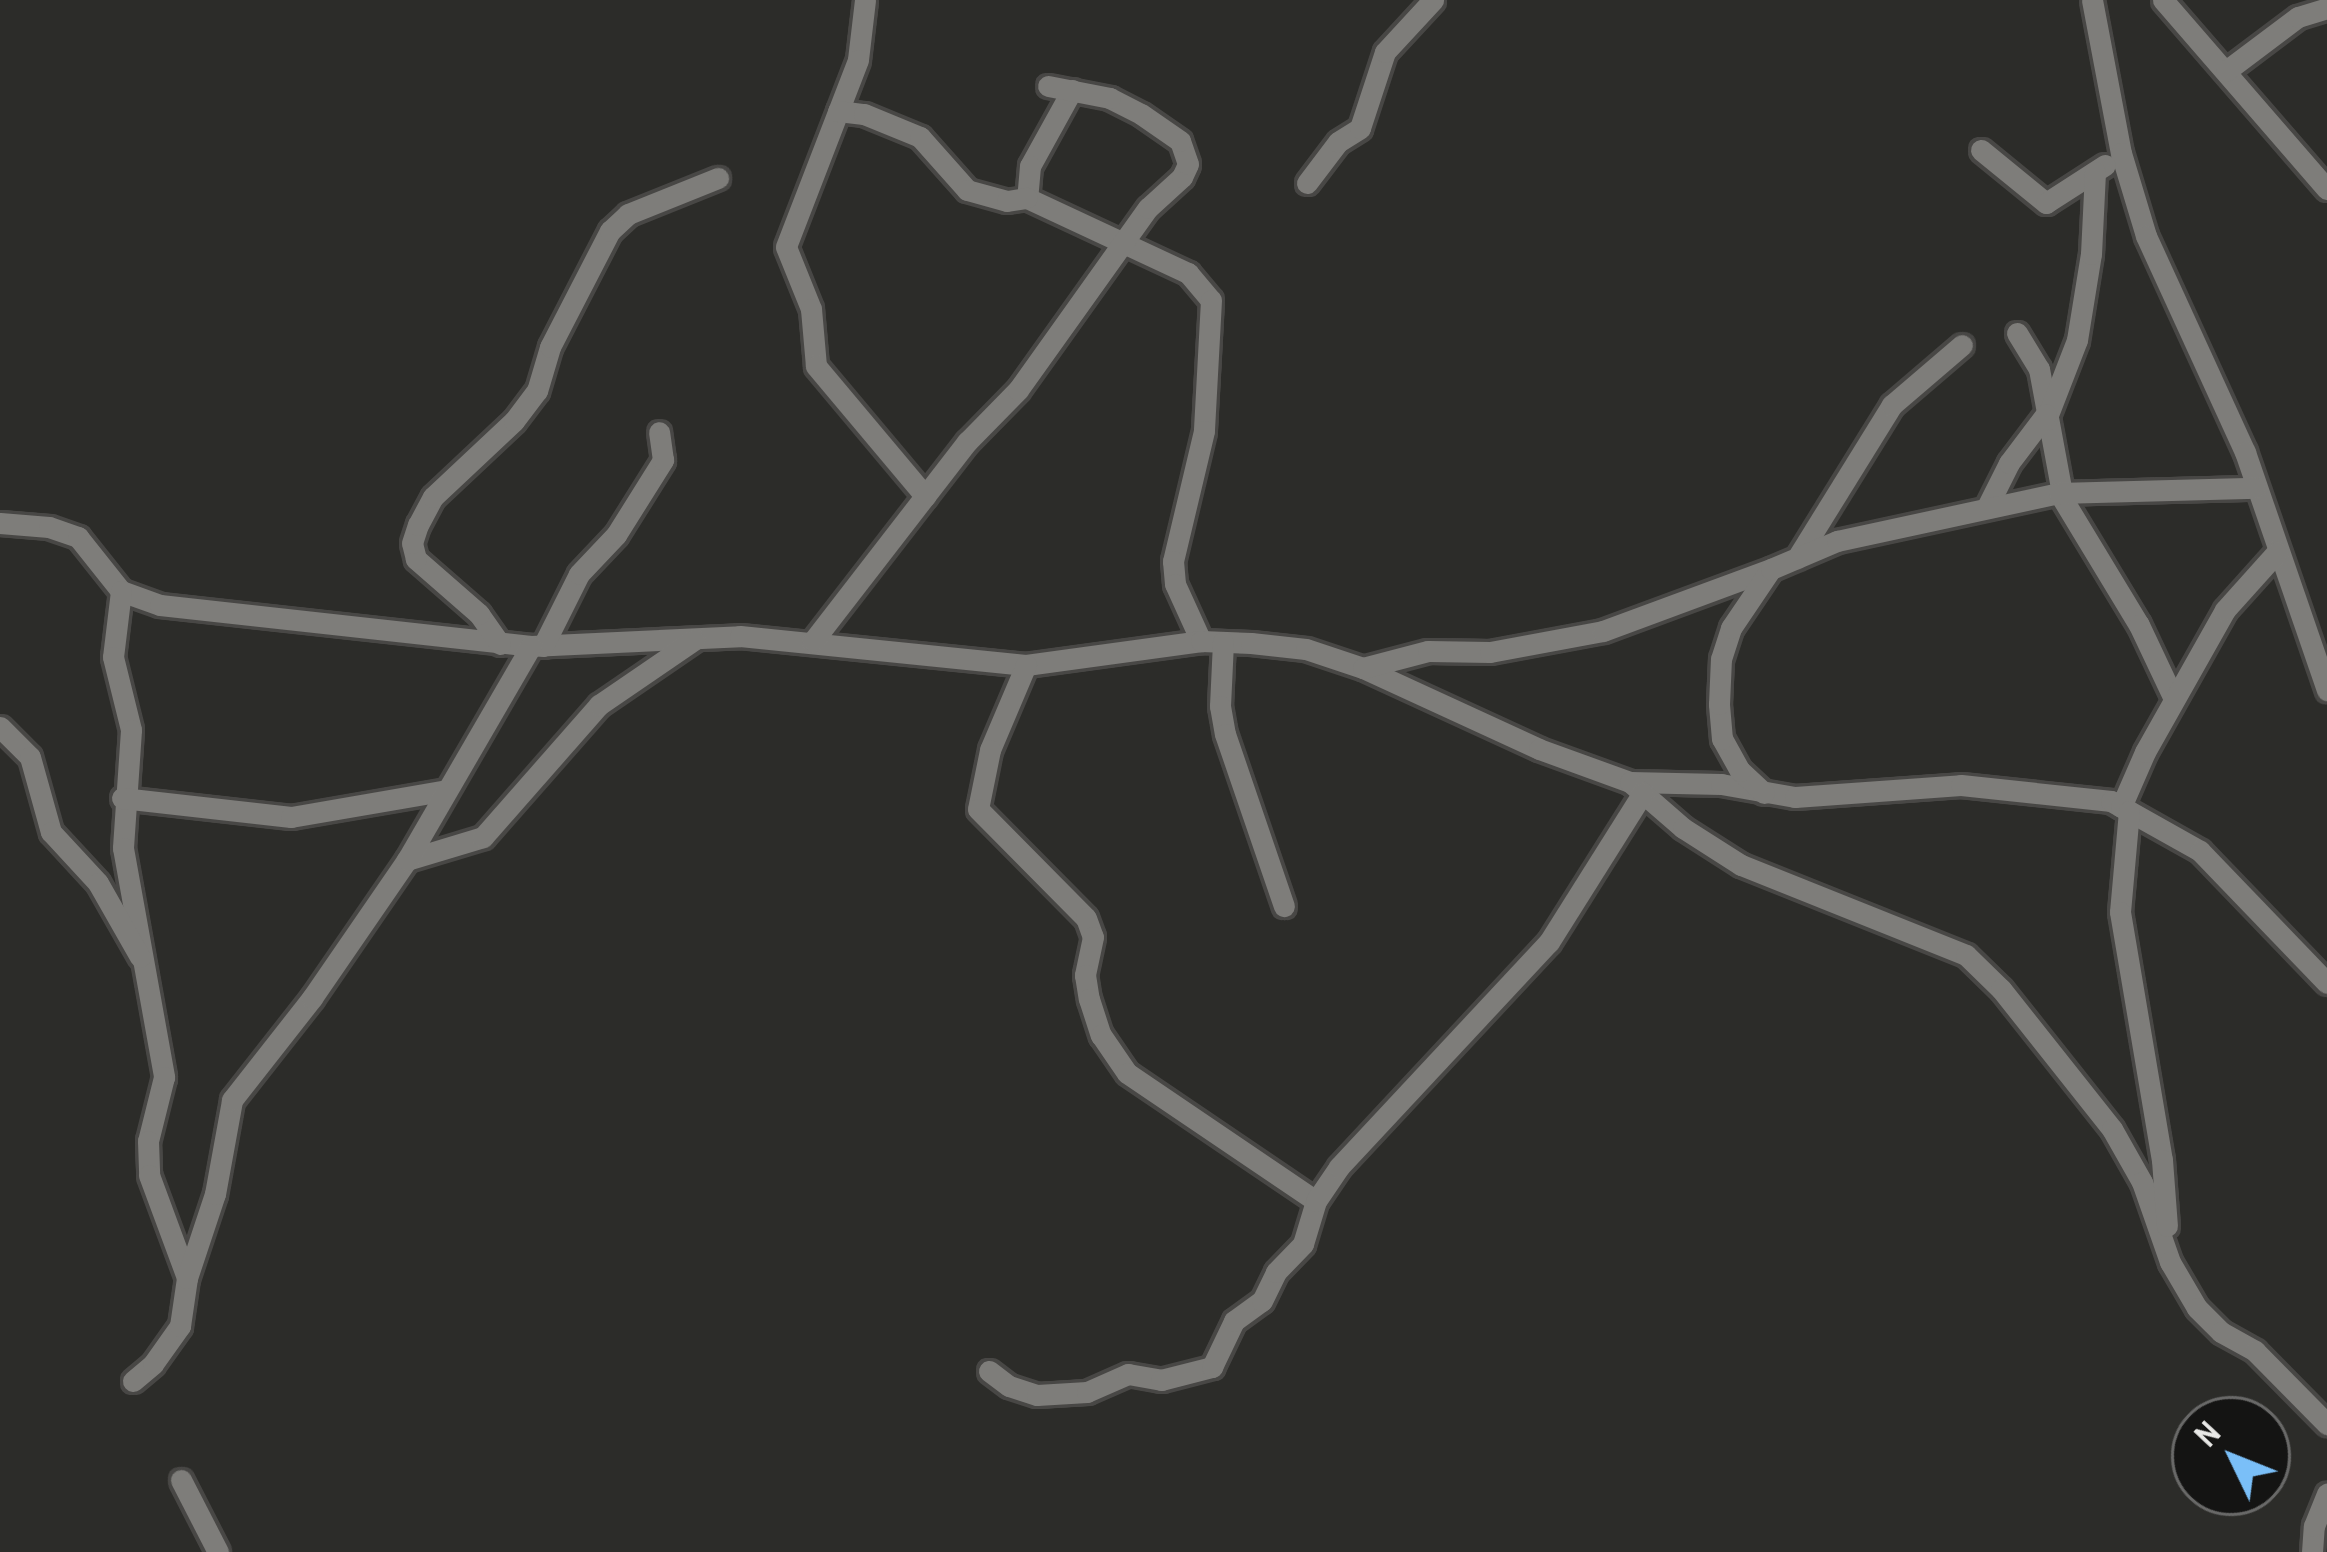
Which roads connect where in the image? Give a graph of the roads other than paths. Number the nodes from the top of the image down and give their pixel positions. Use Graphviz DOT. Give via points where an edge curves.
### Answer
graph roads {
  1 [pos="865,0"];
  2 [pos="1433,0"];
  3 [pos="2092,0"];
  4 [pos="2163,0"];
  5 [pos="2327,8"];
  6 [pos="2299,9"];
  7 [pos="2226,71"];
  8 [pos="1048,86"];
  9 [pos="1072,90"];
  10 [pos="838,111"];
  11 [pos="1981,150"];
  12 [pos="2121,154"];
  13 [pos="2095,172"];
  14 [pos="718,178"];
  15 [pos="1307,183"];
  16 [pos="2327,189"];
  17 [pos="1028,198"];
  18 [pos="1124,241"];
  19 [pos="2017,333"];
  20 [pos="1962,345"];
  21 [pos="2046,417"];
  22 [pos="659,431"];
  23 [pos="2255,488"];
  24 [pos="2061,493"];
  25 [pos="926,496"];
  26 [pos="1987,507"];
  27 [pos="0,523"];
  28 [pos="2276,552"];
  29 [pos="1797,558"];
  30 [pos="1771,568"];
  31 [pos="122,591"];
  32 [pos="697,639"];
  33 [pos="813,641"];
  34 [pos="1212,642"];
  35 [pos="500,644"];
  36 [pos="537,646"];
  37 [pos="1026,664"];
  38 [pos="1363,668"];
  39 [pos="2327,690"];
  40 [pos="2174,699"];
  41 [pos="0,727"];
  42 [pos="1636,787"];
  43 [pos="447,790"];
  44 [pos="1765,793"];
  45 [pos="122,798"];
  46 [pos="2125,809"];
  47 [pos="406,860"];
  48 [pos="1284,906"];
  49 [pos="146,966"];
  50 [pos="2327,982"];
  51 [pos="1316,1201"];
  52 [pos="2170,1262"];
  53 [pos="187,1278"];
  54 [pos="989,1370"];
  55 [pos="133,1381"];
  56 [pos="2327,1424"];
  57 [pos="181,1480"];
  58 [pos="2327,1494"];
  59 [pos="218,1552"];
  60 [pos="2312,1552"];
  1 -- 10 [label="street" via="858,60"];
  2 -- 15 [label="street" via="1385,52 1360,128 1338,142"];
  3 -- 12 [label="street"];
  4 -- 7 [label="street"];
  5 -- 6 [label="street"];
  6 -- 7 [label="street"];
  7 -- 16 [label="street"];
  8 -- 9 [label="street"];
  9 -- 17 [label="street" via="1030,166"];
  9 -- 18 [label="street" via="1142,114 1186,149 1182,177"];
  10 -- 17 [label="street" via="920,137 967,190"];
  10 -- 25 [label="street" via="786,247 812,309 816,366"];
  11 -- 13 [label="street" via="2046,203"];
  12 -- 13 [label="street"];
  12 -- 23 [label="street" via="2146,236 2246,452"];
  13 -- 21 [label="street" via="2077,340"];
  14 -- 35 [label="street" via="628,214 610,231 550,347 537,391 433,496 418,524 416,559 479,614"];
  17 -- 18 [label="street"];
  18 -- 25 [label="street" via="1018,390"];
  18 -- 34 [label="street" via="1188,273 1211,300 1204,431 1173,560 1175,584"];
  19 -- 21 [label="street" via="2039,369"];
  20 -- 29 [label="street" via="1892,405"];
  21 -- 24 [label="street"];
  21 -- 26 [label="street"];
  22 -- 36 [label="street" via="663,460"];
  23 -- 24 [label="street"];
  23 -- 28 [label="street"];
  24 -- 26 [label="street"];
  24 -- 40 [label="street"];
  25 -- 33 [label="street"];
  26 -- 29 [label="street"];
  27 -- 31 [label="street" via="78,537"];
  28 -- 39 [label="street"];
  28 -- 40 [label="street" via="2225,610"];
  29 -- 30 [label="street"];
  30 -- 38 [label="street" via="1603,631 1507,650 1428,651"];
  30 -- 44 [label="street" via="1731,628 1719,704 1722,739"];
  31 -- 35 [label="street" via="160,605"];
  31 -- 45 [label="street" via="113,657 131,730"];
  32 -- 33 [label="street"];
  32 -- 36 [label="street"];
  32 -- 47 [label="street" via="599,705 483,837"];
  33 -- 37 [label="street"];
  34 -- 37 [label="street"];
  34 -- 38 [label="street" via="1306,649"];
  34 -- 48 [label="street" via="1225,734"];
  35 -- 36 [label="street"];
  36 -- 43 [label="street"];
  37 -- 51 [label="street" via="989,750 978,809 1086,918 1093,937 1088,999 1127,1073"];
  38 -- 42 [label="street"];
  40 -- 46 [label="street"];
  41 -- 49 [label="street" via="30,757 51,832 98,883"];
  42 -- 44 [label="street" via="1721,784"];
  42 -- 51 [label="street" via="1549,942"];
  42 -- 52 [label="street" via="1741,865 1966,955 2112,1129 2142,1182"];
  43 -- 45 [label="street" via="291,817"];
  43 -- 47 [label="street"];
  44 -- 46 [label="street" via="1961,785 2052,791"];
  45 -- 49 [label="street" via="123,848"];
  46 -- 50 [label="street" via="2200,851"];
  46 -- 52 [label="street" via="2120,912 2162,1160"];
  47 -- 53 [label="street" via="232,1100 215,1194"];
  49 -- 53 [label="street" via="164,1077 148,1141 149,1175"];
  51 -- 54 [label="street" via="1303,1244 1262,1300 1234,1321 1202,1374 1160,1381 1128,1374 1087,1392 1037,1395"];
  52 -- 56 [label="street" via="2203,1315 2255,1352"];
  53 -- 55 [label="street" via="180,1326"];
  57 -- 59 [label="street"];
  58 -- 60 [label="street"];
}
